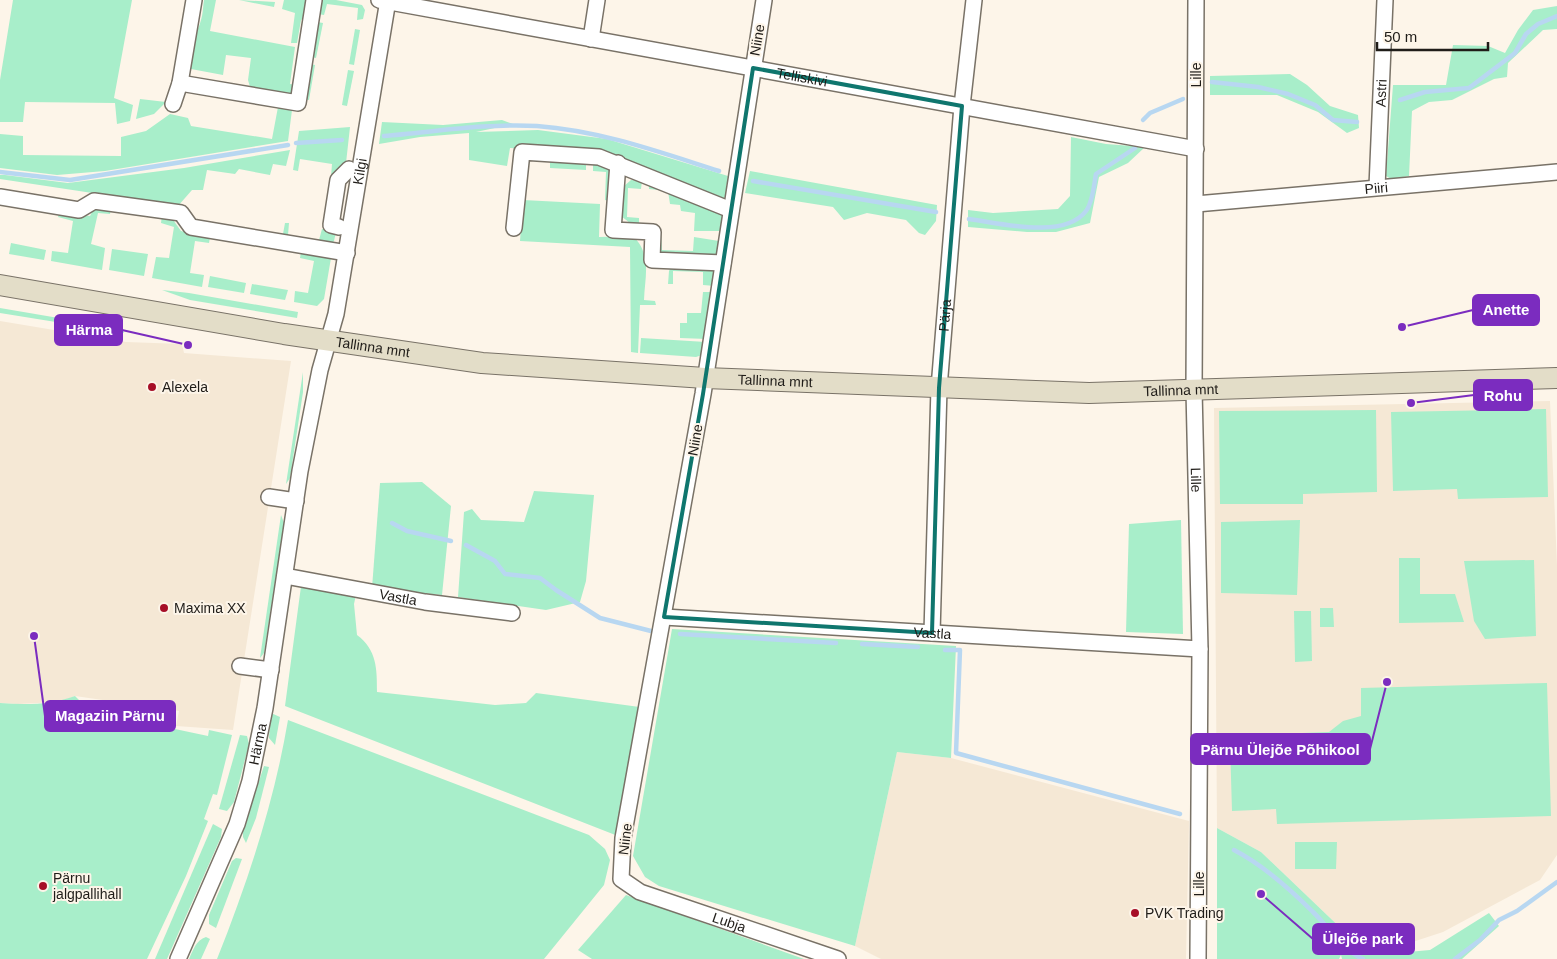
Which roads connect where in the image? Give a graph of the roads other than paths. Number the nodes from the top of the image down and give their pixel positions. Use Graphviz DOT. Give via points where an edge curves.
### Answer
graph roads {
  1 [pos="194,0"];
  2 [pos="314,0"];
  3 [pos="597,0"];
  4 [pos="764,0"];
  5 [pos="974,0"];
  6 [pos="1196,0"];
  7 [pos="1385,0"];
  8 [pos="385,1"];
  9 [pos="591,40"];
  10 [pos="753,68"];
  11 [pos="180,83"];
  12 [pos="173,104"];
  13 [pos="962,106"];
  14 [pos="1196,149"];
  15 [pos="618,163"];
  16 [pos="350,169"];
  17 [pos="1557,172"];
  18 [pos="1377,187"];
  19 [pos="0,197"];
  20 [pos="1196,204"];
  21 [pos="731,210"];
  22 [pos="339,227"];
  23 [pos="514,228"];
  24 [pos="347,253"];
  25 [pos="723,263"];
  26 [pos="0,285"];
  27 [pos="327,341"];
  28 [pos="705,378"];
  29 [pos="1557,378"];
  30 [pos="940,388"];
  31 [pos="1194,390"];
  32 [pos="269,497"];
  33 [pos="296,501"];
  34 [pos="285,576"];
  35 [pos="512,613"];
  36 [pos="664,617"];
  37 [pos="932,633"];
  38 [pos="1200,649"];
  39 [pos="240,666"];
  40 [pos="271,670"];
  41 [pos="621,879"];
  42 [pos="178,959"];
  43 [pos="838,959"];
  44 [pos="1198,959"];
  1 -- 11 [label="street"];
  2 -- 11 [label="street" via="298,103"];
  3 -- 9 [label="street"];
  4 -- 10 [label="street, Niine"];
  5 -- 13 [label="street, Pärja"];
  6 -- 14 [label="street, Lille"];
  7 -- 18 [label="street, Astri"];
  8 -- 9 [label="street, Telliskivi"];
  8 -- 24 [label="street, Kilgi"];
  9 -- 10 [label="street, Telliskivi"];
  10 -- 13 [label="street, Telliskivi"];
  10 -- 21 [label="street, Niine"];
  11 -- 12 [label="street"];
  13 -- 14 [label="street, Telliskivi"];
  13 -- 30 [label="street, Pärja"];
  14 -- 20 [label="street, Lille"];
  15 -- 21 [label="street"];
  15 -- 23 [label="street" via="599,157 522,152"];
  15 -- 25 [label="street" via="613,230 652,232 652,260"];
  16 -- 22 [label="street" via="338,180 331,225"];
  17 -- 18 [label="street, Piiri"];
  18 -- 20 [label="street, Piiri"];
  19 -- 24 [label="street" via="79,210 94,201 181,213 191,227"];
  20 -- 31 [label="street, Lille"];
  21 -- 25 [label="street, Niine"];
  24 -- 27 [label="street, Kilgi" via="336,314"];
  25 -- 28 [label="street, Niine"];
  26 -- 27 [label="main road, Tallinna mnt"];
  27 -- 28 [label="main road, Tallinna mnt" via="482,363"];
  27 -- 33 [label="street, Härma" via="301,462"];
  28 -- 30 [label="main road, Tallinna mnt"];
  28 -- 36 [label="street, Niine"];
  29 -- 31 [label="main road, Tallinna mnt"];
  30 -- 31 [label="main road, Tallinna mnt" via="1089,393"];
  30 -- 37 [label="street, Pärja"];
  31 -- 38 [label="street, Lille"];
  32 -- 33 [label="street"];
  33 -- 34 [label="street, Härma"];
  34 -- 35 [label="street, Vastla" via="425,602"];
  34 -- 40 [label="street, Härma"];
  36 -- 37 [label="street, Vastla"];
  36 -- 41 [label="street, Niine" via="623,838"];
  37 -- 38 [label="street, Vastla"];
  38 -- 44 [label="street, Lille"];
  39 -- 40 [label="street"];
  40 -- 42 [label="street, Härma" via="250,781 236,824"];
  41 -- 43 [label="street, Lubja" via="640,892"];
}
